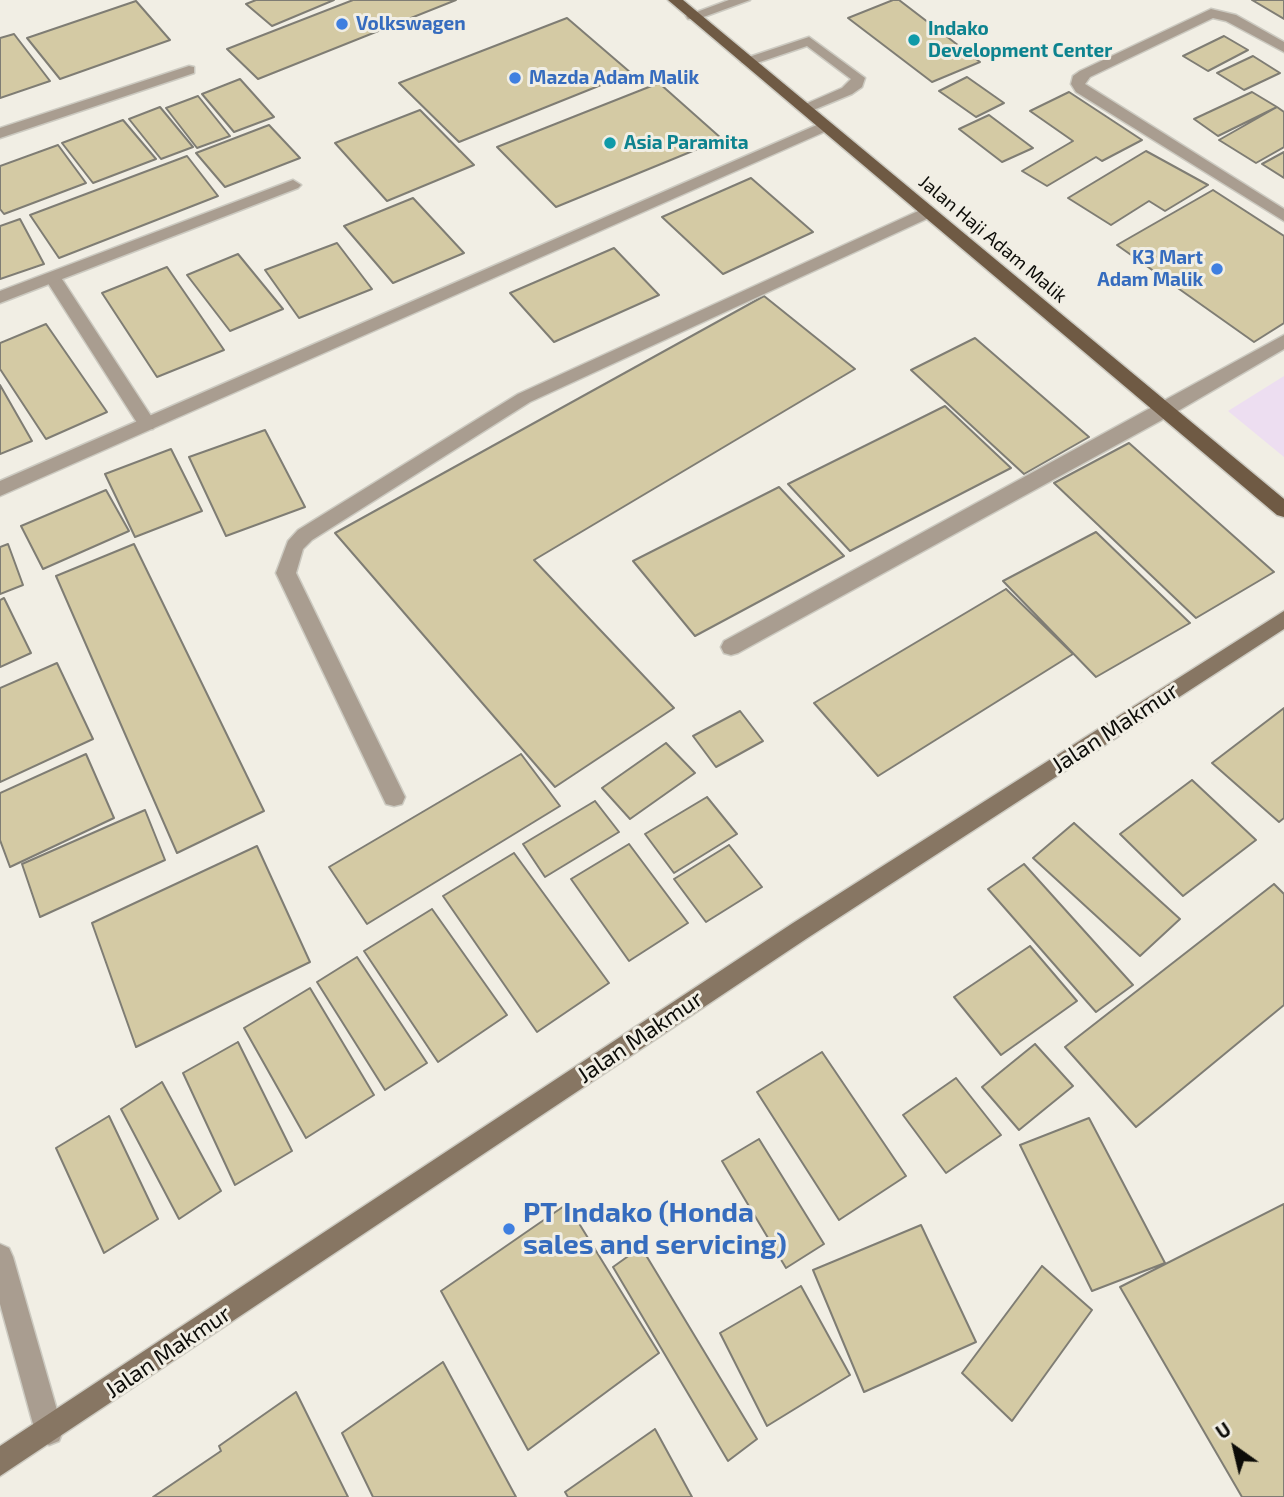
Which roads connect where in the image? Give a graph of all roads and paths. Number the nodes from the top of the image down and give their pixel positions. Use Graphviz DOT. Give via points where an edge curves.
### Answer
graph roads {
  1 [pos="675,0"];
  2 [pos="737,1"];
  3 [pos="693,16"];
  4 [pos="1284,48"];
  5 [pos="748,62"];
  6 [pos="189,70"];
  7 [pos="806,109"];
  8 [pos="826,126"];
  9 [pos="0,133"];
  10 [pos="293,185"];
  11 [pos="927,212"];
  12 [pos="1284,216"];
  13 [pos="52,277"];
  14 [pos="0,297"];
  15 [pos="1284,341"];
  16 [pos="1165,410"];
  17 [pos="147,424"];
  18 [pos="0,489"];
  19 [pos="1284,510"];
  20 [pos="1284,619"];
  21 [pos="731,647"];
  22 [pos="394,797"];
  23 [pos="0,1257"];
  24 [pos="49,1431"];
  25 [pos="0,1462"];
  1 -- 3 [label="main road, Jalan Haji Adam Malik"];
  2 -- 3 [label="street"];
  3 -- 5 [label="main road, Jalan Haji Adam Malik"];
  4 -- 12 [label="street" via="1231,18 1211,13 1078,79 1081,89"];
  5 -- 7 [label="main road, Jalan Haji Adam Malik"];
  5 -- 7 [label="street" via="809,41 858,78 847,91"];
  6 -- 9 [label="street"];
  7 -- 8 [label="main road, Jalan Haji Adam Malik"];
  8 -- 11 [label="main road, Jalan Haji Adam Malik"];
  8 -- 17 [label="street"];
  10 -- 13 [label="street"];
  11 -- 16 [label="main road, Jalan Haji Adam Malik"];
  11 -- 22 [label="street" via="524,398 305,535 295,546 286,573"];
  13 -- 14 [label="street"];
  13 -- 17 [label="street"];
  15 -- 16 [label="street"];
  16 -- 19 [label="main road, Jalan Haji Adam Malik"];
  16 -- 21 [label="street"];
  17 -- 18 [label="street"];
  20 -- 24 [label="street, Jalan Makmur" via="801,930"];
  23 -- 24 [label="street"];
  24 -- 25 [label="street, Jalan Makmur"];
}
